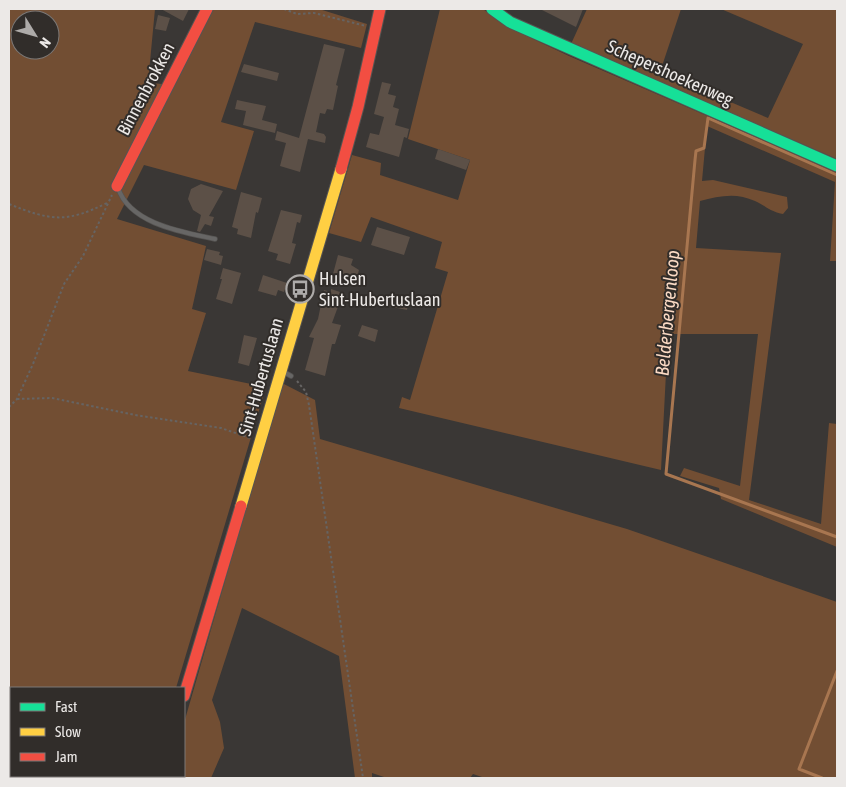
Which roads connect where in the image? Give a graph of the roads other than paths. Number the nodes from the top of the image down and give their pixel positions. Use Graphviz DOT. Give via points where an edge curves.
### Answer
graph roads {
  1 [pos="207,9"];
  2 [pos="380,9"];
  3 [pos="492,9"];
  4 [pos="837,166"];
  5 [pos="117,186"];
  6 [pos="216,239"];
  7 [pos="281,370"];
  8 [pos="291,376"];
  9 [pos="185,693"];
  1 -- 5 [label="street, Binnenbrokken"];
  2 -- 7 [label="street, Sint-Hubertuslaan" via="339,177"];
  3 -- 4 [label="street, Schepershoekenweg" via="510,22"];
  5 -- 6 [label="lane" via="129,207 147,220"];
  7 -- 8 [label="lane"];
  7 -- 9 [label="street, Sint-Hubertuslaan"];
}
